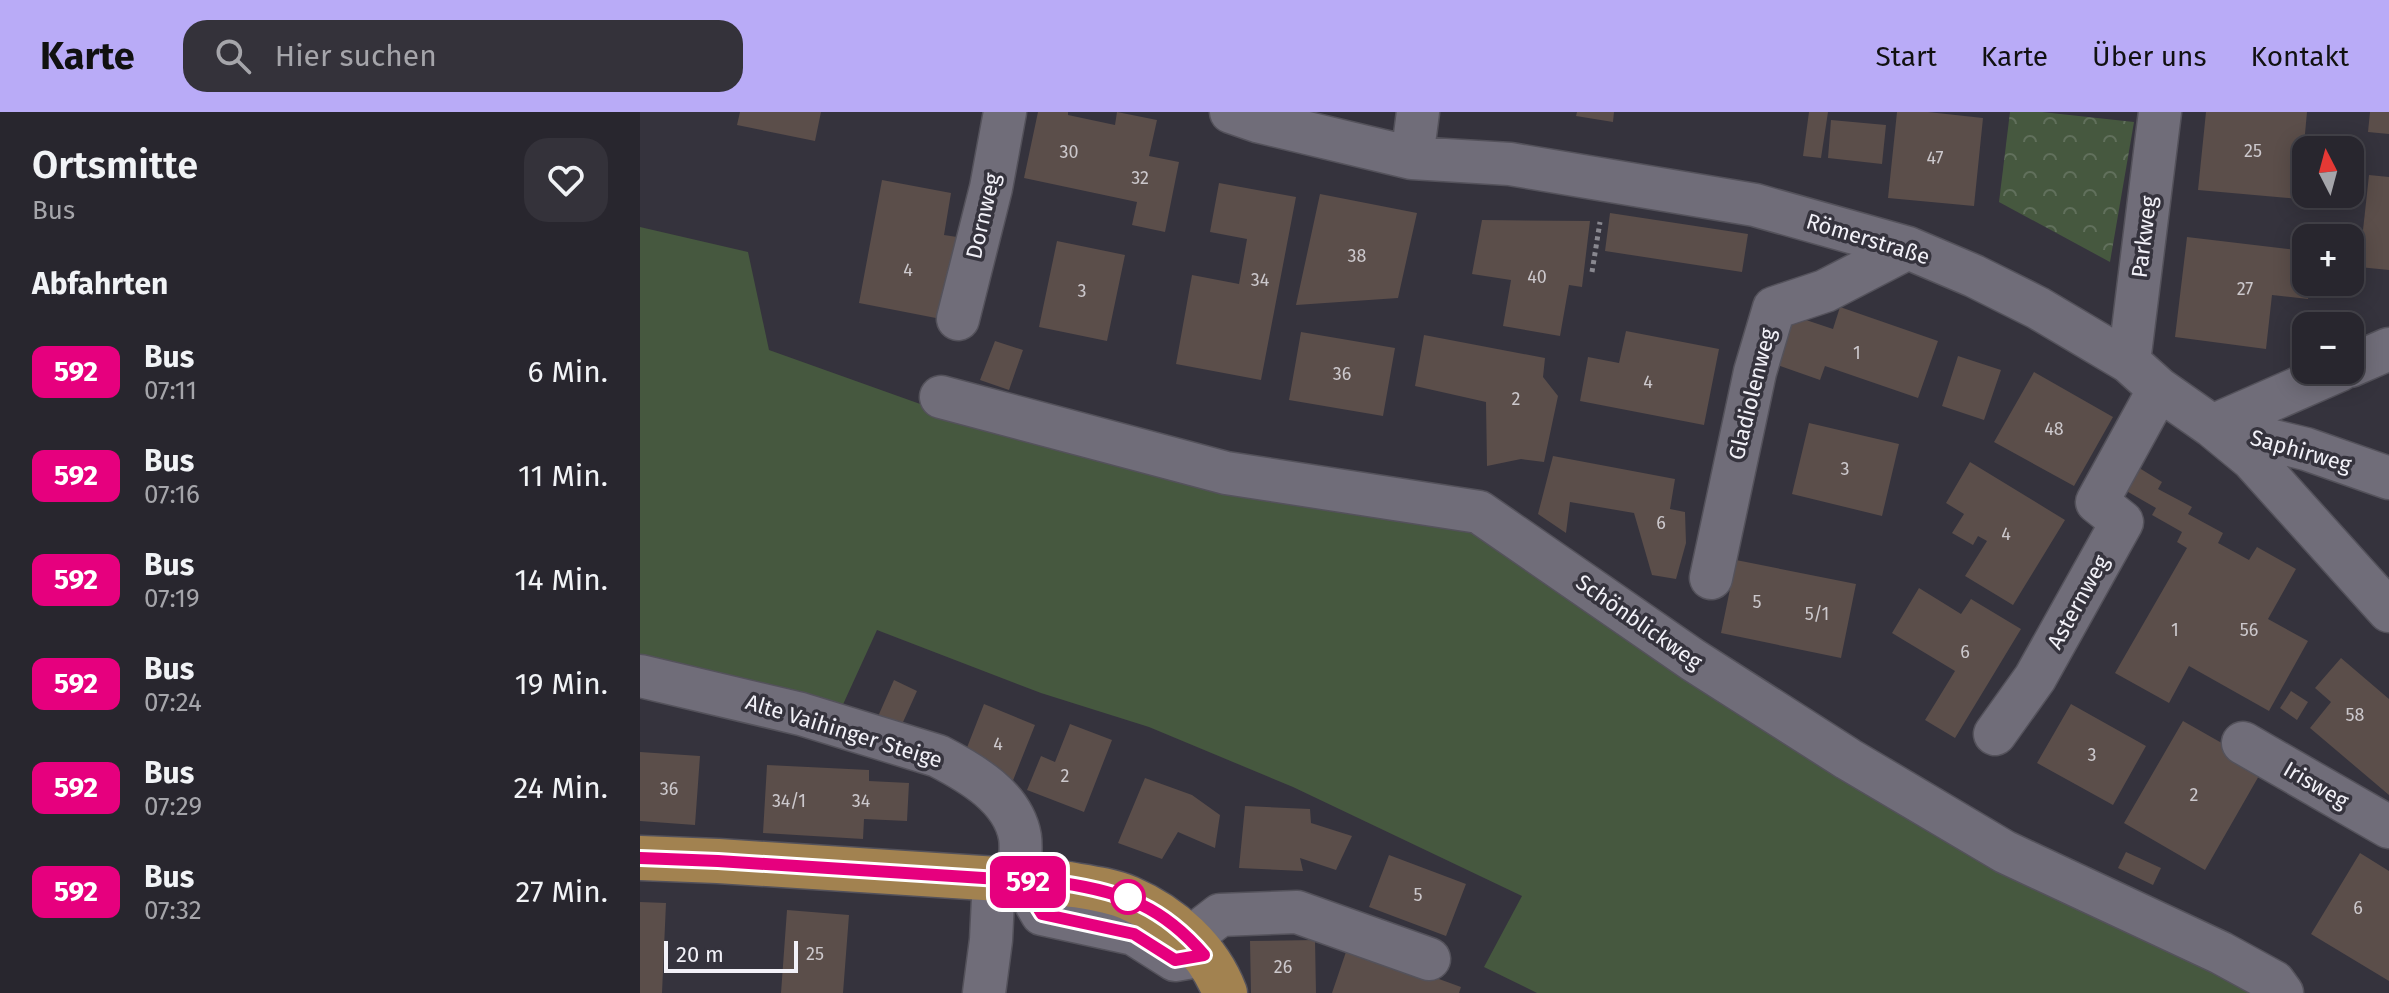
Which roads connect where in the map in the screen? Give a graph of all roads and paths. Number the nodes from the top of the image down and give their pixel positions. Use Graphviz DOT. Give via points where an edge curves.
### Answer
graph roads {
  1 [pos="1005,112"];
  2 [pos="1231,112"];
  3 [pos="1418,112"];
  4 [pos="2160,112"];
  5 [pos="1412,158"];
  6 [pos="1908,248"];
  7 [pos="958,319"];
  8 [pos="2389,349"];
  9 [pos="2364,360"];
  10 [pos="2144,376"];
  11 [pos="2308,384"];
  12 [pos="941,397"];
  13 [pos="2212,426"];
  14 [pos="2389,478"];
  15 [pos="1711,578"];
  16 [pos="2389,611"];
  17 [pos="640,676"];
  18 [pos="1995,734"];
  19 [pos="2243,743"];
  20 [pos="2389,827"];
  21 [pos="640,858"];
  22 [pos="1012,880"];
  23 [pos="1197,947"];
  24 [pos="1429,959"];
  25 [pos="984,993"];
  26 [pos="1225,993"];
  27 [pos="2282,993"];
  1 -- 7 [label="street, Dornweg"];
  2 -- 5 [label="street, Römerstraße"];
  3 -- 5 [label="street"];
  4 -- 10 [label="street, Parkweg"];
  5 -- 6 [label="street, Römerstraße" via="1510,164 1725,199"];
  6 -- 10 [label="street, Römerstraße" via="2038,308"];
  6 -- 15 [label="street, Gladiolenweg" via="1825,291 1774,308"];
  8 -- 9 [label="street"];
  10 -- 13 [label="street, Römerstraße"];
  10 -- 18 [label="street, Asternweg" via="2097,502 2122,522 2035,678"];
  11 -- 13 [label="street"];
  12 -- 27 [label="street, Schönblickweg" via="1226,473 1479,512 1848,759 2005,852 2221,953 2274,982"];
  13 -- 14 [label="street, Saphirweg" via="2306,449"];
  13 -- 16 [label="street, Römerstraße" via="2252,459"];
  17 -- 22 [label="street, Alte Vaihinger Steige" via="801,714 959,767 1004,802 1015,820 1020,838"];
  19 -- 20 [label="street, Irisweg"];
  21 -- 22 [label="main road"];
  22 -- 23 [label="main road" via="1129,897 1161,915"];
  22 -- 25 [label="street, Alte Vaihinger Steige" via="991,940"];
  23 -- 24 [label="street" via="1220,915 1297,912"];
  23 -- 26 [label="main road"];
}
